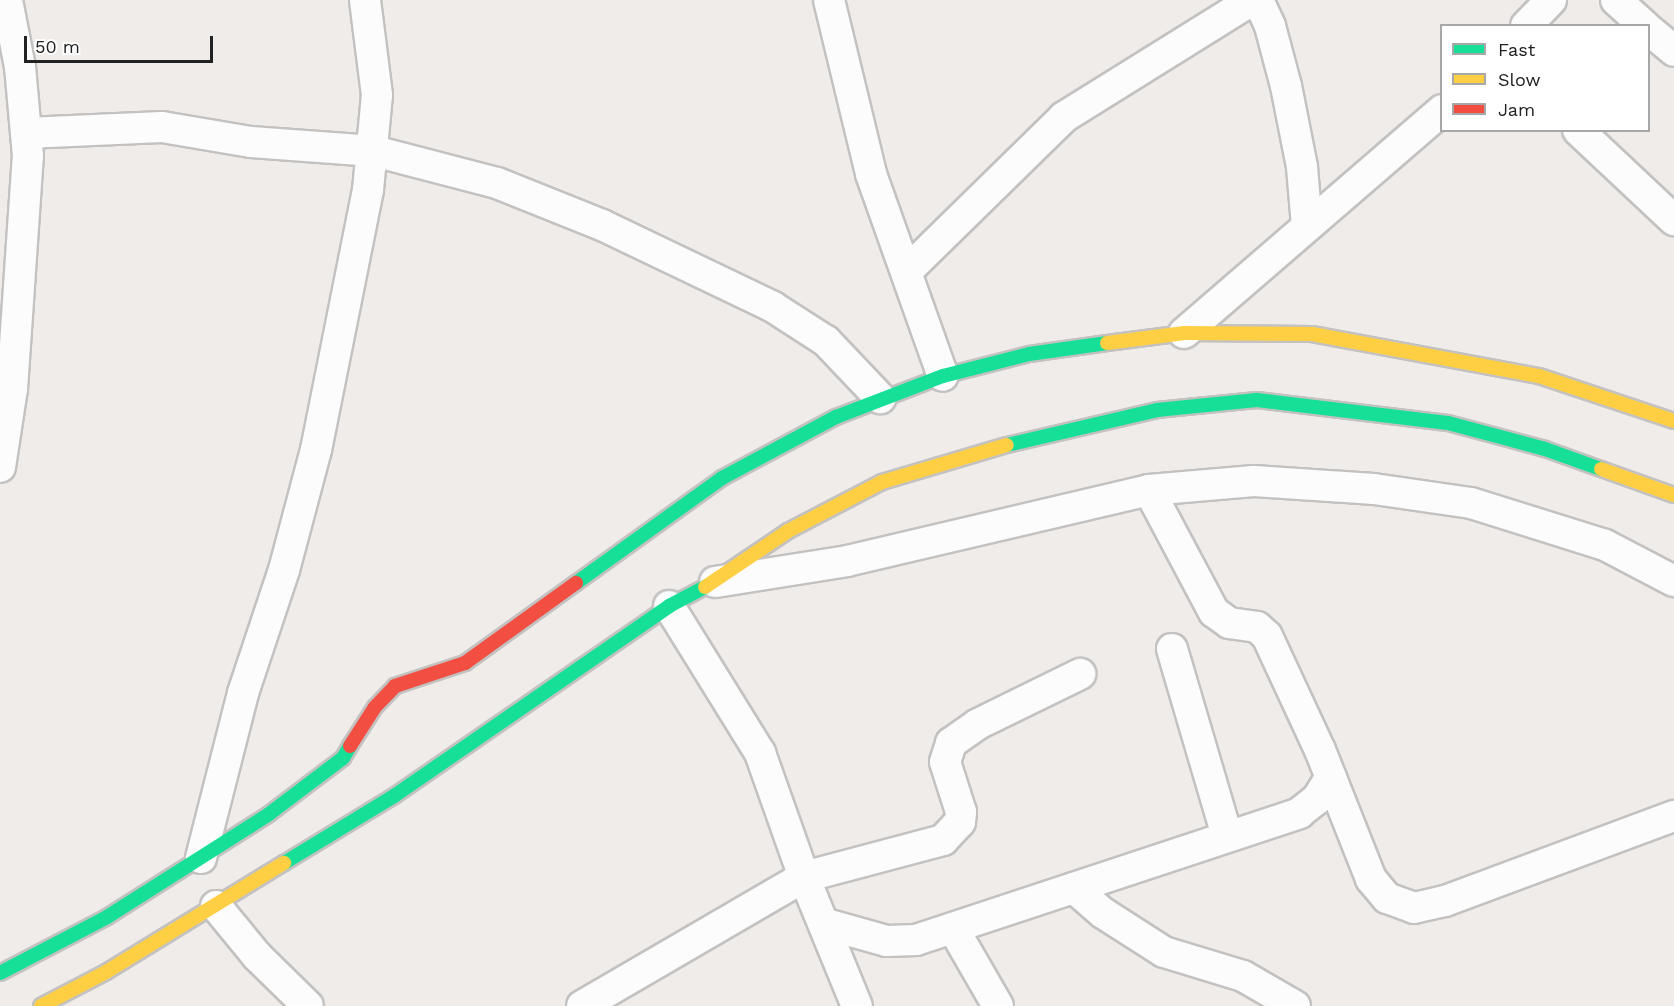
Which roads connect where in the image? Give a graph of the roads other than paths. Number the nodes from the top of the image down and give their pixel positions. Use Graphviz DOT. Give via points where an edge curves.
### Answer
graph roads {
  1 [pos="365,0"];
  2 [pos="829,0"];
  3 [pos="1252,0"];
  4 [pos="1258,0"];
  5 [pos="1551,0"];
  6 [pos="1616,0"];
  7 [pos="6,11"];
  8 [pos="1528,24"];
  9 [pos="1642,24"];
  10 [pos="1650,31"];
  11 [pos="1674,51"];
  12 [pos="1440,112"];
  13 [pos="17,125"];
  14 [pos="1580,132"];
  15 [pos="374,151"];
  16 [pos="1674,220"];
  17 [pos="1307,226"];
  18 [pos="907,270"];
  19 [pos="1184,333"];
  20 [pos="943,376"];
  21 [pos="880,398"];
  22 [pos="1674,421"];
  23 [pos="0,468"];
  24 [pos="1149,490"];
  25 [pos="1674,495"];
  26 [pos="1674,581"];
  27 [pos="716,582"];
  28 [pos="669,606"];
  29 [pos="1172,649"];
  30 [pos="1080,674"];
  31 [pos="1331,777"];
  32 [pos="1299,813"];
  33 [pos="1674,816"];
  34 [pos="1352,834"];
  35 [pos="1227,836"];
  36 [pos="201,858"];
  37 [pos="804,877"];
  38 [pos="1074,888"];
  39 [pos="216,906"];
  40 [pos="826,924"];
  41 [pos="953,927"];
  42 [pos="0,973"];
  43 [pos="41,1006"];
  44 [pos="308,1006"];
  45 [pos="582,1006"];
  46 [pos="857,1006"];
  47 [pos="998,1006"];
  48 [pos="1295,1006"];
  1 -- 15 [label="street" via="376,86"];
  2 -- 18 [label="street" via="870,174"];
  3 -- 18 [label="street" via="1064,117"];
  4 -- 17 [label="street" via="1270,26 1286,86 1302,167"];
  5 -- 8 [label="street"];
  6 -- 9 [label="street"];
  7 -- 13 [label="street"];
  10 -- 11 [label="street"];
  12 -- 17 [label="street"];
  13 -- 15 [label="street" via="162,127 251,142"];
  13 -- 23 [label="street" via="12,389"];
  14 -- 16 [label="street"];
  15 -- 21 [label="street" via="442,167 540,199 738,290 826,341"];
  15 -- 36 [label="street" via="319,440 284,570 243,693"];
  17 -- 19 [label="street"];
  18 -- 20 [label="street"];
  19 -- 20 [label="street" via="1029,354"];
  19 -- 22 [label="street" via="1312,334 1423,352 1539,376"];
  20 -- 21 [label="street"];
  21 -- 36 [label="street" via="779,445 722,478 465,663 395,686 375,707 343,759"];
  24 -- 26 [label="street" via="1254,481 1374,489 1471,503 1605,545"];
  24 -- 27 [label="street" via="847,561"];
  24 -- 31 [label="street" via="1214,612 1229,623 1257,627 1267,636"];
  25 -- 27 [label="street" via="1545,449 1448,423 1245,401 1157,410 976,452 882,482 788,531"];
  27 -- 28 [label="street"];
  28 -- 37 [label="street" via="760,753"];
  28 -- 39 [label="street" via="460,753"];
  29 -- 35 [label="street"];
  30 -- 37 [label="street" via="978,724 951,743 945,762 961,812 960,822 943,840"];
  31 -- 32 [label="street" via="1317,799"];
  31 -- 34 [label="street"];
  32 -- 34 [label="street" via="1333,818"];
  32 -- 35 [label="street"];
  33 -- 34 [label="street" via="1455,897 1414,908 1386,898 1371,879"];
  35 -- 38 [label="street"];
  36 -- 42 [label="street" via="107,917"];
  37 -- 40 [label="street"];
  37 -- 45 [label="street"];
  38 -- 41 [label="street"];
  38 -- 48 [label="street" via="1103,913 1164,952 1243,976"];
  39 -- 43 [label="street"];
  39 -- 44 [label="street" via="257,956"];
  40 -- 41 [label="street" via="897,942"];
  40 -- 46 [label="street"];
  41 -- 47 [label="street"];
}
